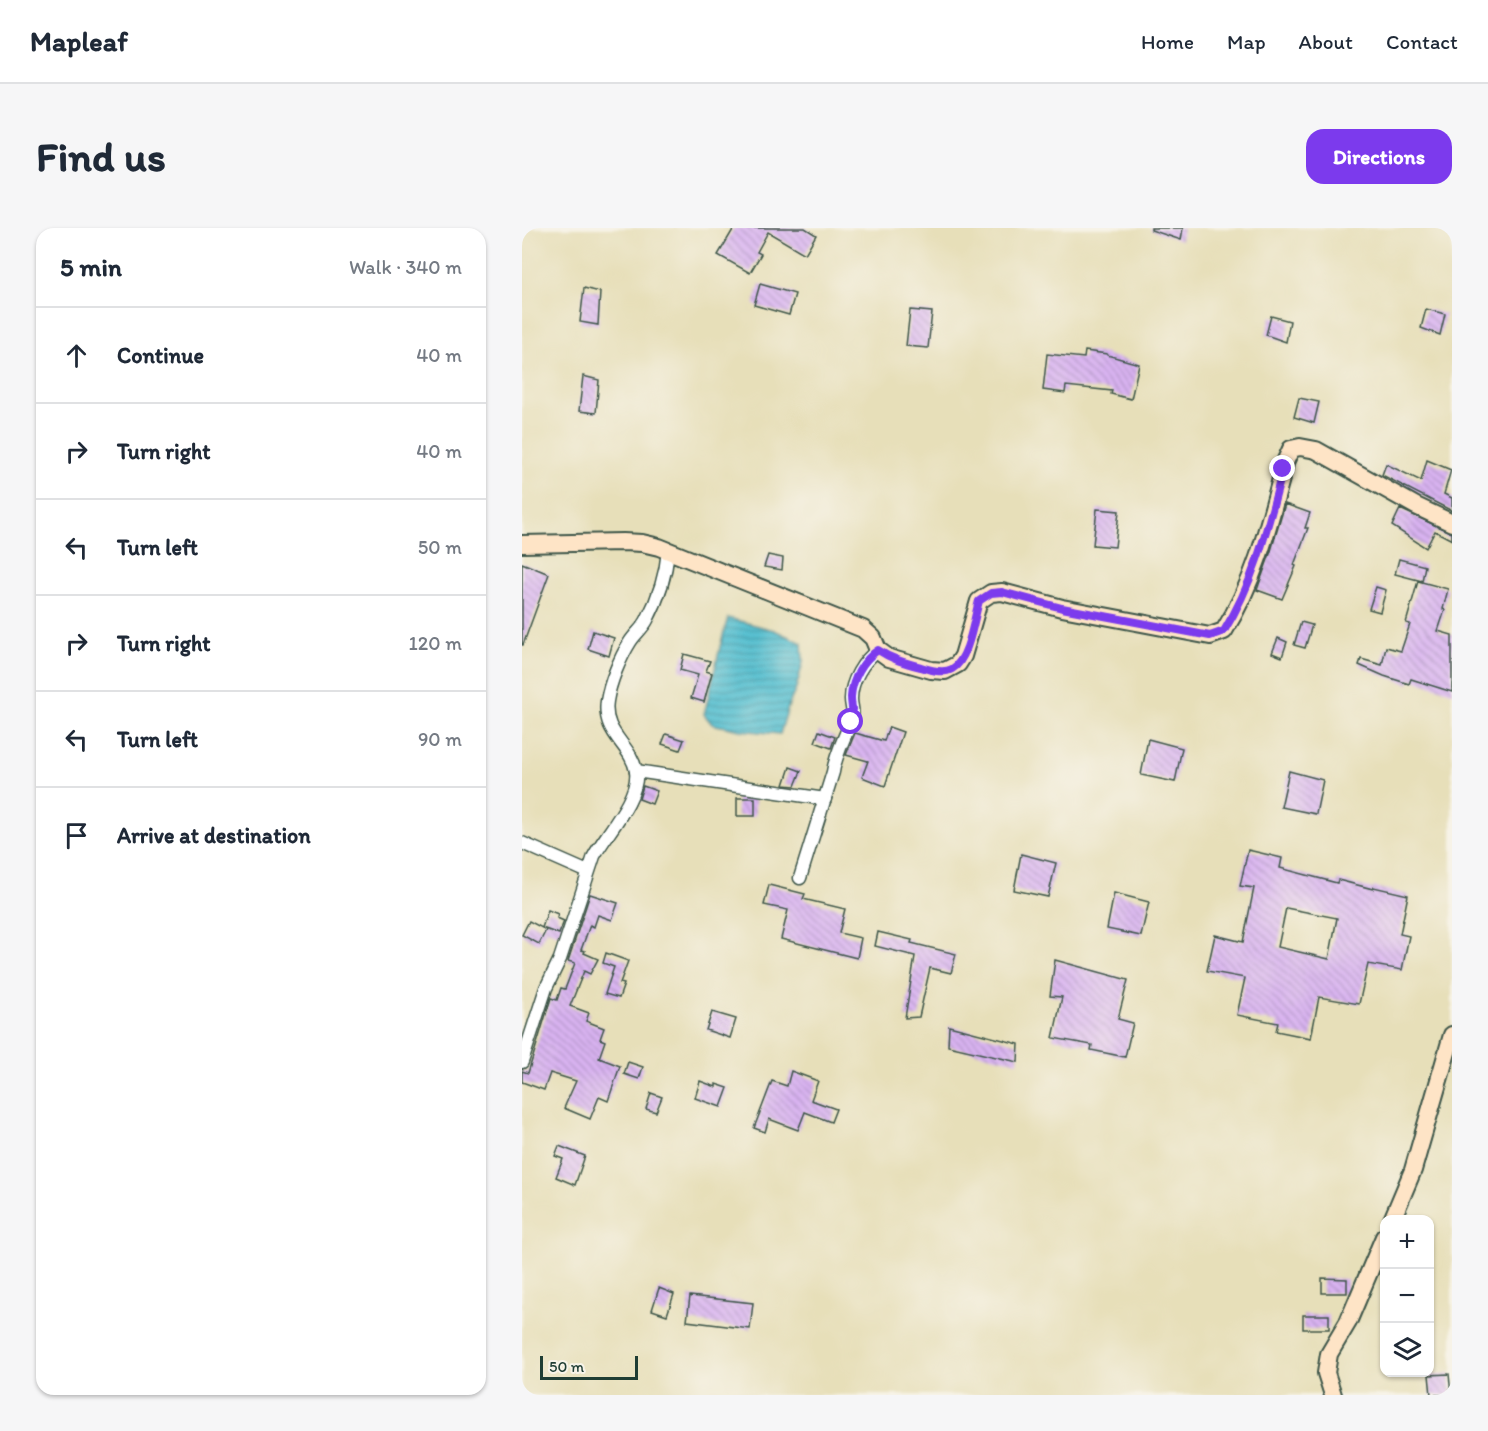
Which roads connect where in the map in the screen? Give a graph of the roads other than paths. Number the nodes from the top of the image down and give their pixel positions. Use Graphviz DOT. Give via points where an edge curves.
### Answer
graph roads {
  1 [pos="1452,523"];
  2 [pos="522,544"];
  3 [pos="668,551"];
  4 [pos="878,650"];
  5 [pos="636,771"];
  6 [pos="825,799"];
  7 [pos="522,843"];
  8 [pos="588,872"];
  9 [pos="800,878"];
  10 [pos="1452,1035"];
  11 [pos="522,1062"];
  12 [pos="1394,1215"];
  13 [pos="1380,1246"];
  14 [pos="1333,1395"];
  1 -- 4 [label="street" via="1316,450 1300,447 1291,449 1286,460 1247,589 1224,631 1218,634 1210,636 1100,615 1002,592 991,593 979,601 966,648 953,668 931,670 890,658"];
  2 -- 3 [label="street" via="642,543"];
  3 -- 4 [label="street" via="863,629"];
  3 -- 5 [label="street" via="655,604 626,648 607,700 609,726"];
  4 -- 6 [label="street" via="854,681 853,714"];
  5 -- 6 [label="street"];
  5 -- 8 [label="street" via="632,794"];
  6 -- 9 [label="street"];
  7 -- 8 [label="street"];
  8 -- 11 [label="street" via="578,910 546,988"];
  10 -- 12 [label="street" via="1413,1170"];
  13 -- 14 [label="street" via="1348,1322 1329,1354 1326,1372"];
}
